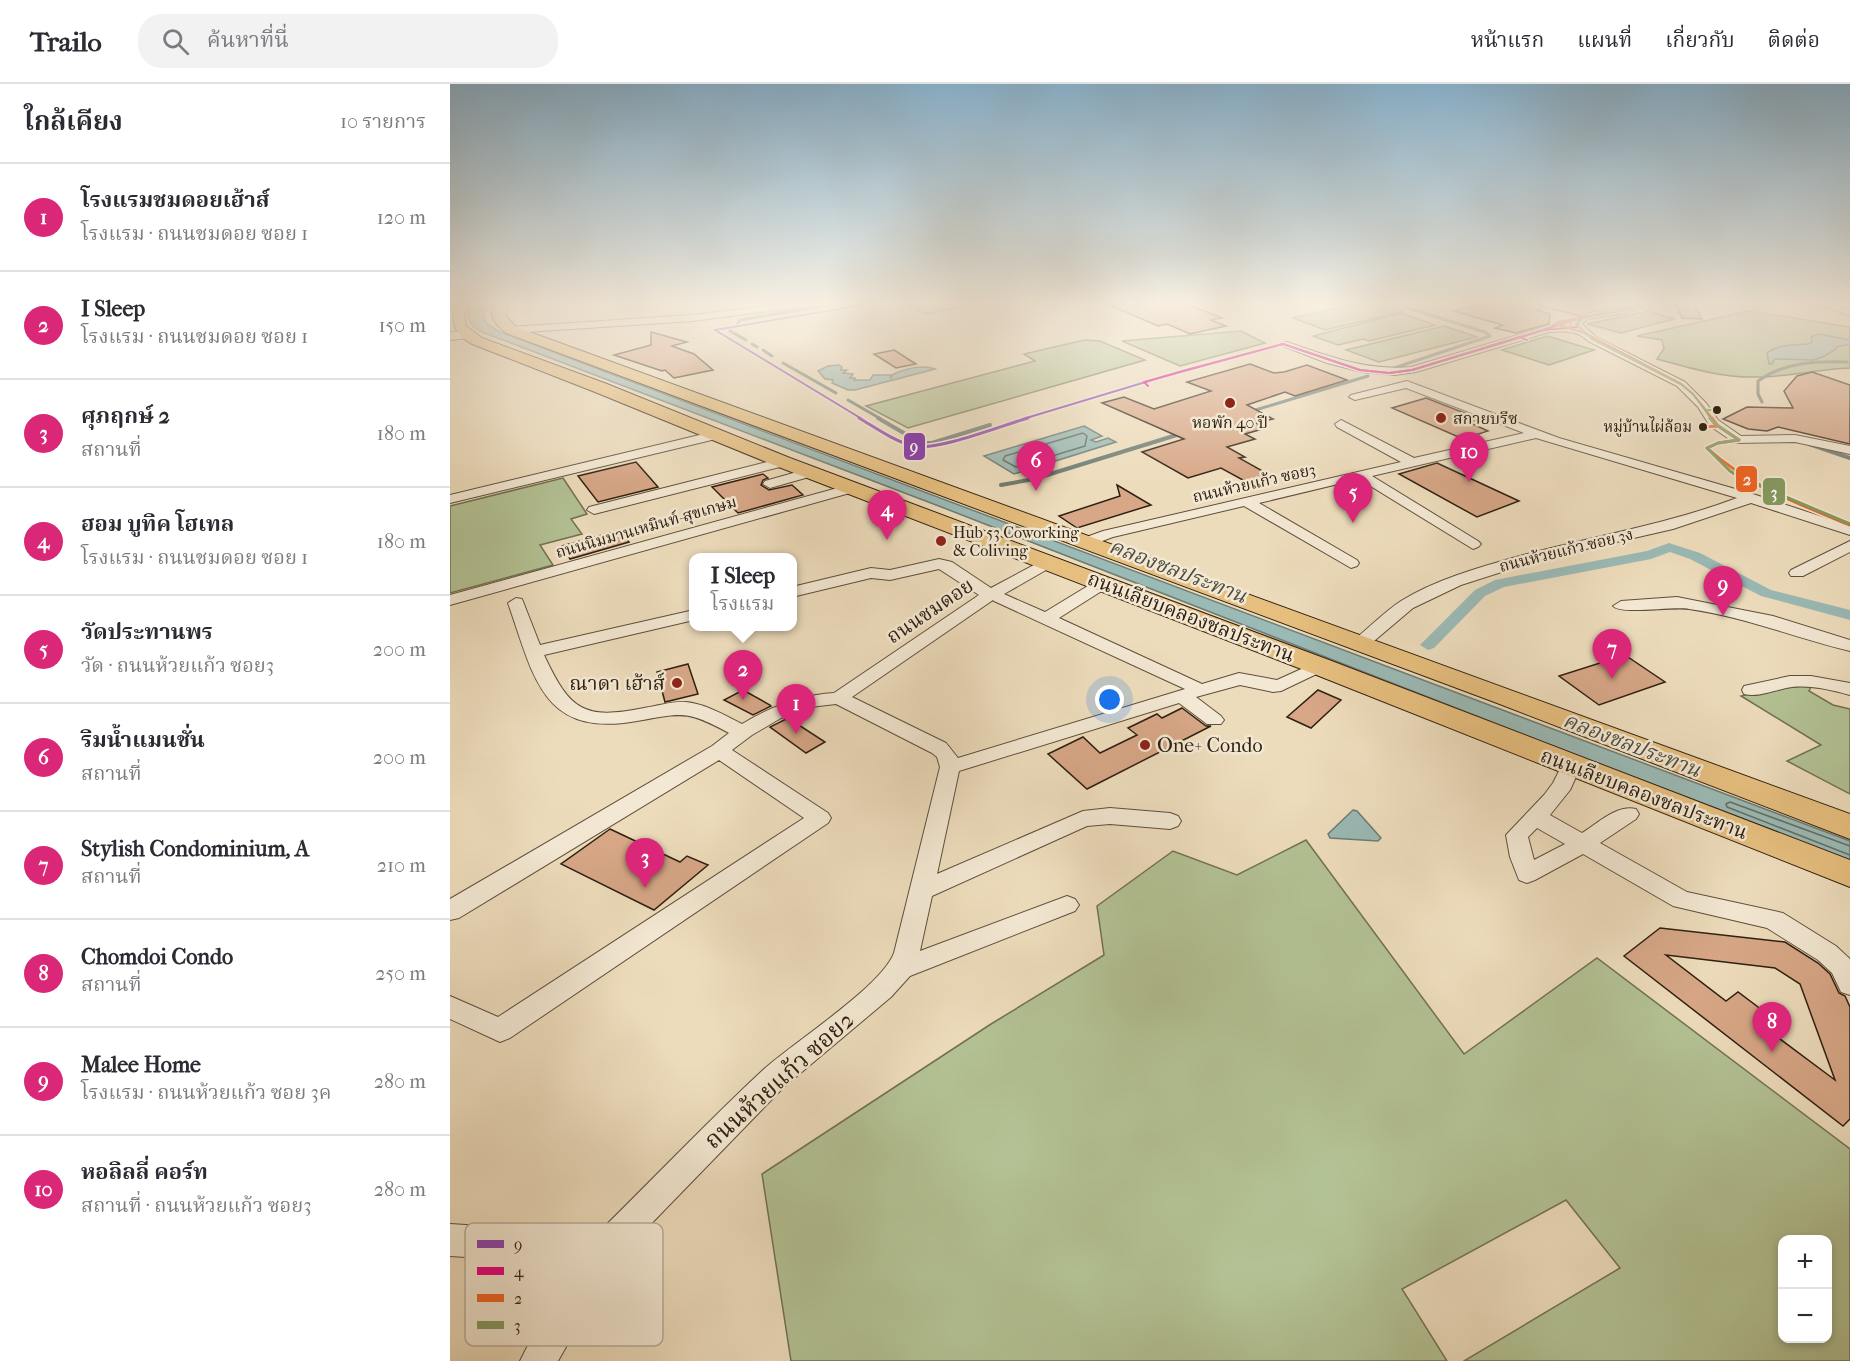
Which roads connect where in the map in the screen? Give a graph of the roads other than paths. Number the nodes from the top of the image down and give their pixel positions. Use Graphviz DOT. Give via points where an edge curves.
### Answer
graph roads {
  1 [pos="536,364"];
  2 [pos="604,364"];
  3 [pos="1341,364"];
  4 [pos="1433,364"];
  5 [pos="1647,364"];
  6 [pos="1355,396"];
  7 [pos="1341,424"];
  8 [pos="1482,424"];
  9 [pos="1536,434"];
  10 [pos="716,435"];
  11 [pos="1518,439"];
  12 [pos="1850,450"];
  13 [pos="783,462"];
  14 [pos="1413,463"];
  15 [pos="811,472"];
  16 [pos="1360,475"];
  17 [pos="770,484"];
  18 [pos="852,488"];
  19 [pos="1751,498"];
  20 [pos="450,499"];
  21 [pos="1247,502"];
  22 [pos="594,510"];
  23 [pos="1850,531"];
  24 [pos="1086,542"];
  25 [pos="1473,544"];
  26 [pos="1850,546"];
  27 [pos="1047,563"];
  28 [pos="1351,563"];
  29 [pos="1797,573"];
  30 [pos="1102,584"];
  31 [pos="797,591"];
  32 [pos="995,597"];
  33 [pos="450,600"];
  34 [pos="516,603"];
  35 [pos="1621,606"];
  36 [pos="689,616"];
  37 [pos="1048,618"];
  38 [pos="1361,643"];
  39 [pos="1850,646"];
  40 [pos="534,652"];
  41 [pos="1319,666"];
  42 [pos="1850,688"];
  43 [pos="1751,690"];
  44 [pos="1188,691"];
  45 [pos="839,698"];
  46 [pos="1214,720"];
  47 [pos="741,732"];
  48 [pos="719,751"];
  49 [pos="1571,766"];
  50 [pos="950,767"];
  51 [pos="1628,814"];
  52 [pos="1536,817"];
  53 [pos="1170,821"];
  54 [pos="1850,827"];
  55 [pos="1584,844"];
  56 [pos="1846,863"];
  57 [pos="920,891"];
  58 [pos="1067,905"];
  59 [pos="450,911"];
  60 [pos="901,969"];
  61 [pos="1850,984"];
  62 [pos="450,1007"];
  63 [pos="631,1223"];
  64 [pos="450,1240"];
  65 [pos="465,1241"];
  66 [pos="547,1346"];
  67 [pos="538,1361"];
  1 -- 10 [label="main road, ถนนเลียบคลองชลประทาน"];
  2 -- 24 [label="main road, ถนนเลียบคลองชลประทาน"];
  3 -- 4 [label="street" via="1389,373"];
  5 -- 12 [label="street" via="1681,384 1714,423 1739,440 1790,437"];
  6 -- 9 [label="street" via="1407,384"];
  7 -- 14 [label="street"];
  8 -- 11 [label="street"];
  9 -- 11 [label="street, ถนนห้วยแก้ว ซอย3"];
  9 -- 19 [label="street"];
  10 -- 13 [label="main road, ถนนเลียบคลองชลประทาน"];
  10 -- 20 [label="street"];
  11 -- 14 [label="street, ถนนห้วยแก้ว ซอย3"];
  13 -- 15 [label="main road, ถนนเลียบคลองชลประทาน"];
  13 -- 22 [label="street"];
  14 -- 16 [label="street, ถนนห้วยแก้ว ซอย3"];
  15 -- 17 [label="street"];
  15 -- 18 [label="main road, ถนนเลียบคลองชลประทาน"];
  16 -- 21 [label="street, ถนนห้วยแก้ว ซอย3"];
  16 -- 25 [label="street"];
  18 -- 27 [label="main road, ถนนเลียบคลองชลประทาน"];
  18 -- 33 [label="street, ถนนนิมมานเหมินท์-สุขเกษม"];
  19 -- 23 [label="street"];
  19 -- 38 [label="street, ถนนห้วยแก้ว ซอย 3ง" via="1715,514 1516,560 1456,581 1413,601"];
  21 -- 24 [label="street, ถนนห้วยแก้ว ซอย3"];
  21 -- 28 [label="street"];
  24 -- 38 [label="main road, ถนนเลียบคลองชลประทาน"];
  26 -- 29 [label="street"];
  27 -- 30 [label="main road, ถนนเลียบคลองชลประทาน"];
  27 -- 32 [label="street, ถนนชมดอย"];
  30 -- 37 [label="street"];
  30 -- 41 [label="main road, ถนนเลียบคลองชลประทาน"];
  31 -- 32 [label="street" via="871,573 890,575 939,564"];
  32 -- 37 [label="street"];
  32 -- 45 [label="street, ถนนชมดอย"];
  34 -- 40 [label="street"];
  35 -- 39 [label="street" via="1677,602 1705,606"];
  36 -- 40 [label="street"];
  37 -- 44 [label="street"];
  38 -- 54 [label="main road, ถนนเลียบคลองชลประทาน"];
  40 -- 47 [label="street" via="546,681 562,705 573,712 602,720 690,708"];
  41 -- 44 [label="street" via="1281,685 1239,679"];
  41 -- 49 [label="main road, ถนนเลียบคลองชลประทาน"];
  42 -- 43 [label="street" via="1793,679"];
  44 -- 46 [label="street"];
  44 -- 50 [label="street"];
  45 -- 47 [label="street" via="797,705"];
  45 -- 50 [label="street" via="939,748 948,755"];
  47 -- 48 [label="street"];
  48 -- 59 [label="street"];
  48 -- 62 [label="street" via="820,818 500,1029"];
  49 -- 52 [label="street" via="1558,793"];
  49 -- 56 [label="main road, ถนนเลียบคลองชลประทาน"];
  50 -- 57 [label="street, ถนนห้วยแก้ว ซอย2"];
  51 -- 55 [label="street"];
  52 -- 55 [label="street"];
  52 -- 55 [label="street" via="1517,835 1527,874"];
  53 -- 57 [label="street" via="1110,816 1083,819"];
  55 -- 61 [label="street" via="1682,900 1774,920 1827,952 1841,966"];
  57 -- 60 [label="street, ถนนห้วยแก้ว ซอย2"];
  58 -- 60 [label="street"];
  60 -- 63 [label="street, ถนนห้วยแก้ว ซอย2" via="774,1078"];
  64 -- 65 [label="street"];
  66 -- 67 [label="street, ถนนห้วยแก้ว ซอย2"];
}
